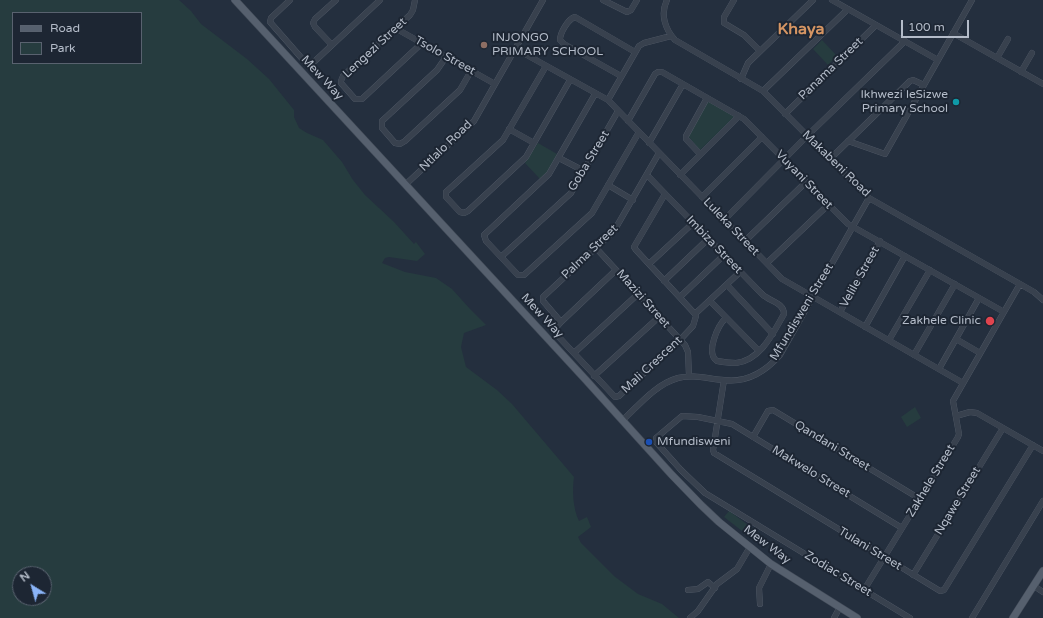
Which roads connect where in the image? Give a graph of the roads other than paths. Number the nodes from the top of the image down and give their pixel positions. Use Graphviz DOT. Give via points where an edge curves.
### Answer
graph roads {
  1 [pos="235,0"];
  2 [pos="290,0"];
  3 [pos="336,0"];
  4 [pos="380,0"];
  5 [pos="415,0"];
  6 [pos="543,0"];
  7 [pos="603,0"];
  8 [pos="637,0"];
  9 [pos="734,0"];
  10 [pos="813,0"];
  11 [pos="832,0"];
  12 [pos="972,0"];
  13 [pos="664,1"];
  14 [pos="848,9"];
  15 [pos="876,25"];
  16 [pos="396,28"];
  17 [pos="953,33"];
  18 [pos="671,36"];
  19 [pos="1008,39"];
  20 [pos="905,41"];
  21 [pos="422,43"];
  22 [pos="332,45"];
  23 [pos="516,49"];
  24 [pos="760,51"];
  25 [pos="635,52"];
  26 [pos="1032,53"];
  27 [pos="446,57"];
  28 [pos="997,58"];
  29 [pos="938,60"];
  30 [pos="546,66"];
  31 [pos="471,71"];
  32 [pos="1021,72"];
  33 [pos="621,76"];
  34 [pos="741,79"];
  35 [pos="570,80"];
  36 [pos="495,84"];
  37 [pos="683,84"];
  38 [pos="1043,84"];
  39 [pos="924,85"];
  40 [pos="763,91"];
  41 [pos="595,94"];
  42 [pos="707,98"];
  43 [pos="608,100"];
  44 [pos="618,111"];
  45 [pos="785,114"];
  46 [pos="739,116"];
  47 [pos="628,121"];
  48 [pos="509,129"];
  49 [pos="639,132"];
  50 [pos="807,136"];
  51 [pos="762,137"];
  52 [pos="848,141"];
  53 [pos="534,143"];
  54 [pos="649,143"];
  55 [pos="659,153"];
  56 [pos="700,154"];
  57 [pos="559,158"];
  58 [pos="784,159"];
  59 [pos="830,159"];
  60 [pos="584,171"];
  61 [pos="680,174"];
  62 [pos="647,175"];
  63 [pos="806,182"];
  64 [pos="405,185"];
  65 [pos="608,185"];
  66 [pos="665,194"];
  67 [pos="702,197"];
  68 [pos="869,198"];
  69 [pos="633,200"];
  70 [pos="828,205"];
  71 [pos="724,220"];
  72 [pos="693,223"];
  73 [pos="853,226"];
  74 [pos="708,239"];
  75 [pos="745,241"];
  76 [pos="880,241"];
  77 [pos="596,248"];
  78 [pos="724,255"];
  79 [pos="905,256"];
  80 [pos="501,257"];
  81 [pos="767,263"];
  82 [pos="649,264"];
  83 [pos="616,270"];
  84 [pos="930,270"];
  85 [pos="740,272"];
  86 [pos="664,281"];
  87 [pos="954,284"];
  88 [pos="1020,284"];
  89 [pos="727,285"];
  90 [pos="638,294"];
  91 [pos="680,297"];
  92 [pos="813,297"];
  93 [pos="979,298"];
  94 [pos="1043,300"];
  95 [pos="710,301"];
  96 [pos="840,312"];
  97 [pos="1004,312"];
  98 [pos="695,314"];
  99 [pos="659,317"];
  100 [pos="726,318"];
  101 [pos="561,322"];
  102 [pos="865,327"];
  103 [pos="772,334"];
  104 [pos="956,339"];
  105 [pos="680,340"];
  106 [pos="889,340"];
  107 [pos="759,351"];
  108 [pos="574,353"];
  109 [pos="980,353"];
  110 [pos="914,355"];
  111 [pos="939,369"];
  112 [pos="594,376"];
  113 [pos="689,376"];
  114 [pos="724,380"];
  115 [pos="963,383"];
  116 [pos="956,416"];
  117 [pos="623,420"];
  118 [pos="717,421"];
  119 [pos="1003,428"];
  120 [pos="753,437"];
  121 [pos="1033,445"];
  122 [pos="1043,451"];
  123 [pos="920,499"];
  124 [pos="1043,501"];
  125 [pos="902,528"];
  126 [pos="750,547"];
  127 [pos="884,558"];
  128 [pos="771,564"];
  129 [pos="1043,571"];
  130 [pos="913,575"];
  131 [pos="1034,586"];
  132 [pos="715,588"];
  133 [pos="688,590"];
  134 [pos="864,590"];
  135 [pos="1043,592"];
  136 [pos="760,604"];
  137 [pos="840,608"];
  138 [pos="690,618"];
  139 [pos="834,618"];
  140 [pos="857,618"];
  141 [pos="910,618"];
  142 [pos="972,618"];
  143 [pos="1013,618"];
  1 -- 64 [label="main road, Mew Way"];
  2 -- 22 [label="street" via="270,20 271,24 307,63 315,61"];
  3 -- 22 [label="street" via="313,23"];
  4 -- 22 [label="street"];
  5 -- 16 [label="street, Lengezi Street" via="412,12"];
  6 -- 23 [label="street, Ntlalo Road"];
  7 -- 8 [label="street" via="627,12"];
  9 -- 24 [label="street" via="724,17 724,23 744,35"];
  10 -- 24 [label="street"];
  11 -- 14 [label="street"];
  12 -- 17 [label="street"];
  13 -- 18 [label="street" via="664,16"];
  14 -- 15 [label="street"];
  14 -- 40 [label="street"];
  15 -- 20 [label="street"];
  15 -- 45 [label="street, Panama Street"];
  16 -- 21 [label="street, Tsolo Street"];
  16 -- 21 [label="street, Lengezi Street" via="341,78 343,86 355,99 360,100 364,97"];
  17 -- 28 [label="street"];
  17 -- 29 [label="street"];
  18 -- 25 [label="street" via="644,43"];
  18 -- 34 [label="street, Makabeni Road"];
  19 -- 28 [label="street"];
  20 -- 29 [label="street"];
  20 -- 50 [label="street"];
  21 -- 27 [label="street, Tsolo Street"];
  23 -- 30 [label="street, Luleka Street"];
  23 -- 36 [label="street, Ntlalo Road"];
  24 -- 34 [label="street" via="748,63"];
  25 -- 33 [label="street"];
  25 -- 33 [label="street" via="575,17 570,20 560,36 564,44"];
  26 -- 32 [label="street"];
  27 -- 31 [label="street, Tsolo Street"];
  27 -- 31 [label="street" via="437,70 382,121 382,128 395,143 405,141 460,90"];
  28 -- 32 [label="street"];
  29 -- 39 [label="street"];
  30 -- 35 [label="street, Luleka Street"];
  30 -- 48 [label="street"];
  31 -- 36 [label="street, Tsolo Street"];
  32 -- 38 [label="street"];
  33 -- 43 [label="street"];
  34 -- 40 [label="street, Makabeni Road"];
  35 -- 41 [label="street, Luleka Street"];
  35 -- 53 [label="street"];
  36 -- 64 [label="street, Ntlalo Road" via="470,125"];
  37 -- 42 [label="street, Vuyani Street"];
  37 -- 47 [label="street, Vuyani Street" via="662,72 657,73"];
  37 -- 54 [label="street"];
  39 -- 52 [label="street" via="910,81"];
  39 -- 52 [label="street" via="885,154"];
  40 -- 45 [label="street, Makabeni Road"];
  41 -- 43 [label="street, Luleka Street"];
  41 -- 57 [label="street"];
  42 -- 46 [label="street, Vuyani Street"];
  42 -- 56 [label="street" via="686,136"];
  43 -- 44 [label="street, Luleka Street"];
  44 -- 47 [label="street, Luleka Street"];
  44 -- 60 [label="street, Goba Street"];
  45 -- 50 [label="street, Makabeni Road"];
  46 -- 51 [label="street, Vuyani Street"];
  46 -- 56 [label="street"];
  47 -- 49 [label="street, Luleka Street"];
  48 -- 53 [label="street"];
  48 -- 53 [label="street" via="500,142 446,192 446,197 460,212 468,211 523,160"];
  49 -- 54 [label="street, Luleka Street"];
  49 -- 65 [label="street"];
  50 -- 58 [label="street"];
  50 -- 59 [label="street, Makabeni Road"];
  51 -- 58 [label="street, Vuyani Street"];
  51 -- 67 [label="street"];
  52 -- 59 [label="street"];
  54 -- 55 [label="street, Luleka Street"];
  55 -- 61 [label="street, Luleka Street"];
  55 -- 62 [label="street, Palma Street"];
  56 -- 61 [label="street"];
  57 -- 60 [label="street"];
  57 -- 80 [label="street" via="547,176 484,235 486,241"];
  58 -- 63 [label="street, Vuyani Street"];
  58 -- 71 [label="street"];
  59 -- 68 [label="street, Makabeni Road"];
  60 -- 80 [label="street, Goba Street" via="568,196"];
  61 -- 67 [label="street, Luleka Street"];
  62 -- 66 [label="street, Imbiza Street"];
  62 -- 69 [label="street, Palma Street"];
  63 -- 70 [label="street, Vuyani Street"];
  63 -- 75 [label="street"];
  64 -- 117 [label="main road, Mew Way"];
  65 -- 69 [label="street"];
  65 -- 80 [label="street" via="592,213 524,275 518,275"];
  66 -- 72 [label="street, Imbiza Street"];
  66 -- 82 [label="street" via="634,247"];
  67 -- 71 [label="street, Luleka Street"];
  68 -- 73 [label="street, Mfundisweni Street"];
  68 -- 88 [label="street, Makabeni Road"];
  69 -- 77 [label="street, Palma Street" via="617,228"];
  70 -- 73 [label="street, Vuyani Street"];
  70 -- 81 [label="street"];
  71 -- 75 [label="street, Luleka Street"];
  72 -- 74 [label="street, Imbiza Street"];
  72 -- 82 [label="street"];
  73 -- 76 [label="street, Vuyani Street"];
  73 -- 92 [label="street, Mfundisweni Street"];
  74 -- 78 [label="street, Imbiza Street"];
  74 -- 86 [label="street"];
  75 -- 81 [label="street, Luleka Street"];
  76 -- 79 [label="street, Vuyani Street"];
  76 -- 96 [label="street, Velile Street"];
  77 -- 83 [label="street, Mazizi Street"];
  77 -- 101 [label="street, Palma Street" via="543,297 542,301"];
  78 -- 85 [label="street, Imbiza Street"];
  78 -- 91 [label="street"];
  79 -- 84 [label="street, Vuyani Street"];
  79 -- 102 [label="street"];
  81 -- 92 [label="street, Luleka Street" via="782,279"];
  82 -- 86 [label="street"];
  83 -- 90 [label="street, Mazizi Street"];
  83 -- 101 [label="street"];
  84 -- 87 [label="street, Vuyani Street"];
  84 -- 106 [label="street"];
  85 -- 89 [label="street, Mali Crescent"];
  85 -- 103 [label="street, Imbiza Street" via="766,297 782,306 784,314"];
  86 -- 91 [label="street"];
  87 -- 93 [label="street, Vuyani Street"];
  87 -- 110 [label="street"];
  88 -- 94 [label="street, Makabeni Road"];
  88 -- 97 [label="street, Zakhele Street"];
  89 -- 95 [label="street, Mali Crescent"];
  89 -- 103 [label="street"];
  90 -- 99 [label="street, Mazizi Street"];
  90 -- 108 [label="street"];
  91 -- 98 [label="street"];
  92 -- 96 [label="street, Luleka Street"];
  92 -- 114 [label="street, Mfundisweni Street" via="780,355 772,364 752,377"];
  93 -- 97 [label="street, Vuyani Street"];
  93 -- 104 [label="street"];
  95 -- 98 [label="street, Mali Crescent"];
  95 -- 100 [label="street"];
  96 -- 102 [label="street, Luleka Street"];
  97 -- 109 [label="street, Zakhele Street"];
  98 -- 105 [label="street, Mali Crescent" via="693,326"];
  99 -- 105 [label="street, Mazizi Street"];
  99 -- 112 [label="street"];
  100 -- 107 [label="street"];
  100 -- 107 [label="street" via="720,323 712,344 714,359 736,363 752,357"];
  101 -- 108 [label="street, Mali Crescent" via="554,332"];
  102 -- 106 [label="street, Luleka Street"];
  103 -- 107 [label="street" via="764,348"];
  104 -- 109 [label="street"];
  104 -- 111 [label="street"];
  105 -- 112 [label="street, Mali Crescent" via="618,396 613,396"];
  105 -- 113 [label="street, Mazizi Street" via="688,352"];
  106 -- 110 [label="street, Luleka Street"];
  108 -- 112 [label="street, Mali Crescent"];
  109 -- 115 [label="street, Zakhele Street"];
  110 -- 111 [label="street, Luleka Street"];
  111 -- 115 [label="street, Luleka Street"];
  113 -- 114 [label="street, Mfundisweni Street"];
  113 -- 117 [label="street, Mfundisweni Street" via="659,387"];
  114 -- 118 [label="street, Tulani Street"];
  115 -- 116 [label="street, Zakhele Street" via="953,401"];
  116 -- 119 [label="street" via="977,413"];
  116 -- 123 [label="street, Zakhele Street" via="958,437"];
  117 -- 126 [label="main road, Mew Way" via="671,474"];
  118 -- 120 [label="street, Makwelo Street" via="732,424"];
  118 -- 127 [label="street, Tulani Street" via="714,453"];
  118 -- 134 [label="street, Zodiac Street" via="682,416 657,437 656,442 705,494"];
  119 -- 121 [label="street"];
  119 -- 130 [label="street, Nqawe Street"];
  120 -- 123 [label="street, Qandani Street" via="768,411 773,410"];
  120 -- 125 [label="street, Makwelo Street"];
  121 -- 122 [label="street"];
  121 -- 130 [label="street, Tulani Street" via="944,590 939,591"];
  123 -- 125 [label="street, Zakhele Street"];
  124 -- 142 [label="street"];
  125 -- 127 [label="street, Zakhele Street"];
  126 -- 128 [label="main road, Mew Way"];
  126 -- 132 [label="street" via="737,569"];
  127 -- 130 [label="street, Tulani Street"];
  127 -- 134 [label="street, Zakhele Street"];
  128 -- 136 [label="street" via="760,588"];
  128 -- 137 [label="main road, Mew Way"];
  129 -- 131 [label="main road"];
  131 -- 135 [label="street"];
  131 -- 143 [label="main road"];
  132 -- 133 [label="street" via="708,582 698,589"];
  132 -- 138 [label="street"];
  134 -- 141 [label="street, Zodiac Street"];
  137 -- 139 [label="street"];
  137 -- 140 [label="main road, Mew Way"];
}
